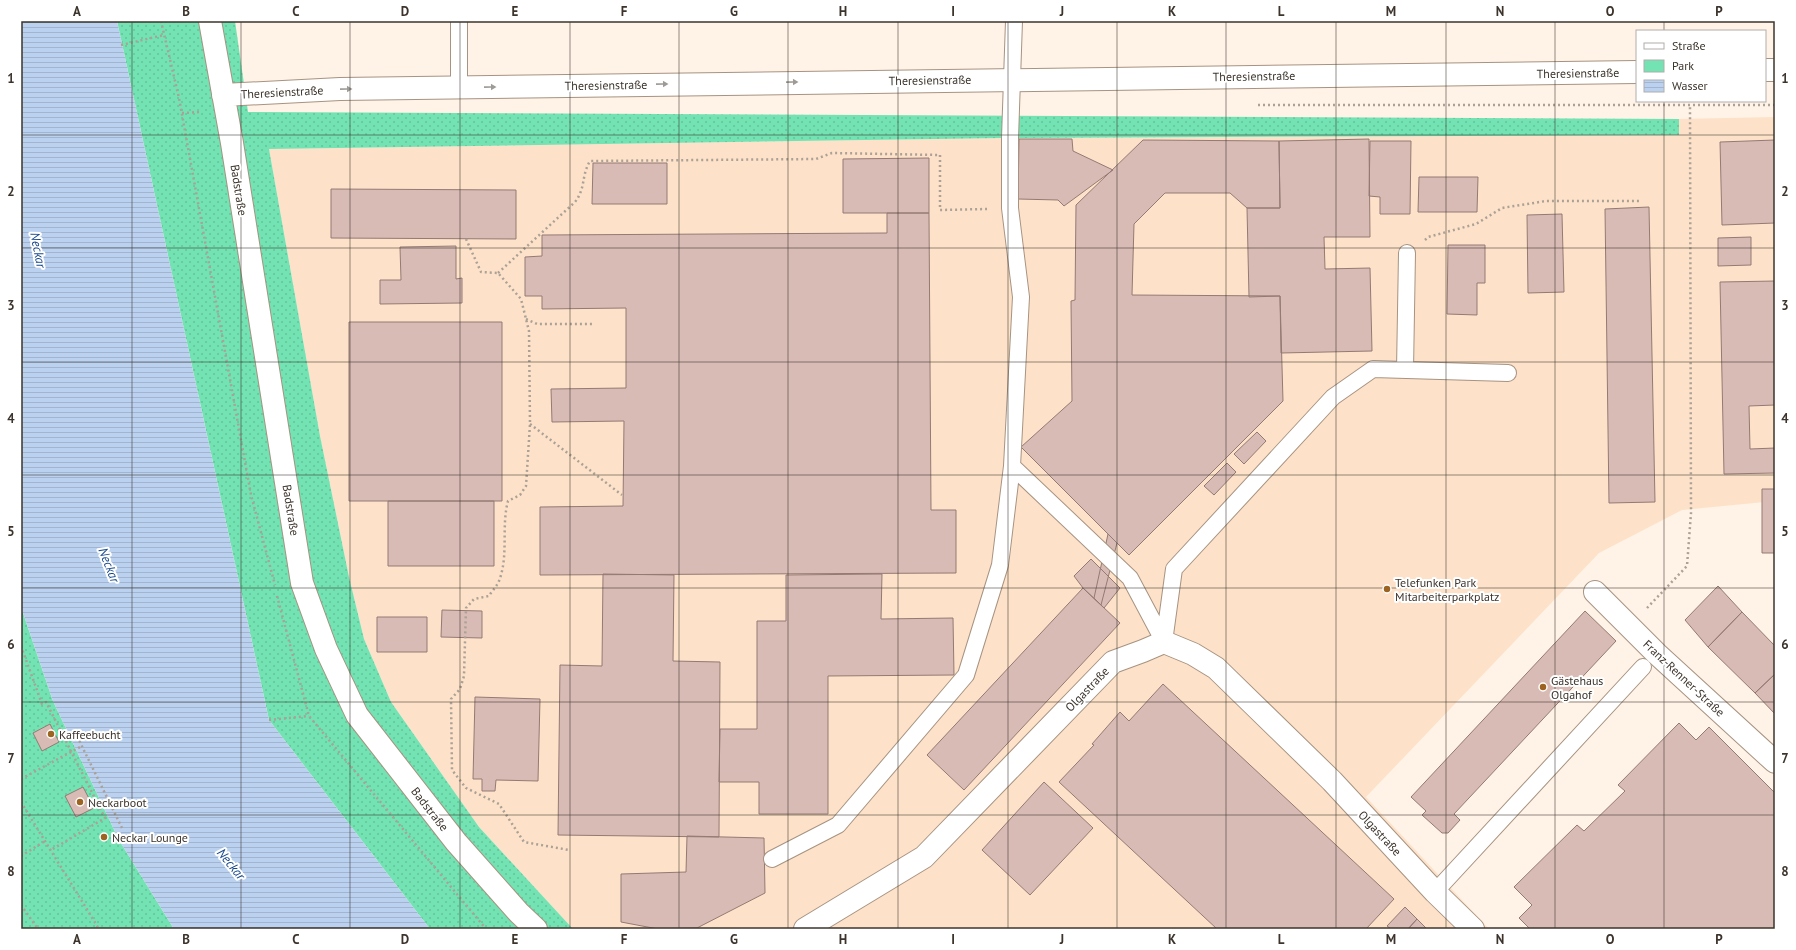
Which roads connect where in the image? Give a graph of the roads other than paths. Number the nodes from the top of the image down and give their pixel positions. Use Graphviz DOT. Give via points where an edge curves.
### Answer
graph roads {
  1 [pos="210,21"];
  2 [pos="459,21"];
  3 [pos="1014,21"];
  4 [pos="1636,72"];
  5 [pos="1012,79"];
  6 [pos="460,87"];
  7 [pos="223,95"];
  8 [pos="1407,253"];
  9 [pos="1405,370"];
  10 [pos="1508,373"];
  11 [pos="1012,466"];
  12 [pos="1595,592"];
  13 [pos="1164,642"];
  14 [pos="1642,667"];
  15 [pos="1775,762"];
  16 [pos="772,859"];
  17 [pos="1435,892"];
  18 [pos="536,929"];
  19 [pos="805,929"];
  20 [pos="1473,929"];
  1 -- 7 [label="street, Badstraße"];
  2 -- 6 [label="lane"];
  3 -- 5 [label="lane"];
  4 -- 5 [label="street, Theresienstraße"];
  6 -- 5 [label="street, Theresienstraße, one-way"];
  5 -- 11 [label="lane" via="1010,208 1021,297"];
  7 -- 6 [label="street, Theresienstraße, one-way" via="340,89"];
  7 -- 18 [label="street, Badstraße" via="302,583 326,650 357,715 456,842 518,913"];
  8 -- 9 [label="lane"];
  9 -- 10 [label="lane"];
  9 -- 13 [label="lane" via="1373,369 1333,397 1174,569"];
  11 -- 13 [label="lane" via="1130,578"];
  11 -- 16 [label="lane" via="1000,565 966,675 838,825"];
  12 -- 15 [label="street, Franz-Renner-Straße"];
  13 -- 17 [label="street, Olgastraße" via="1193,654 1216,668 1332,781"];
  13 -- 19 [label="street, Olgastraße" via="1112,662 924,857"];
  14 -- 17 [label="lane"];
  17 -- 20 [label="street, Olgastraße"];
}
